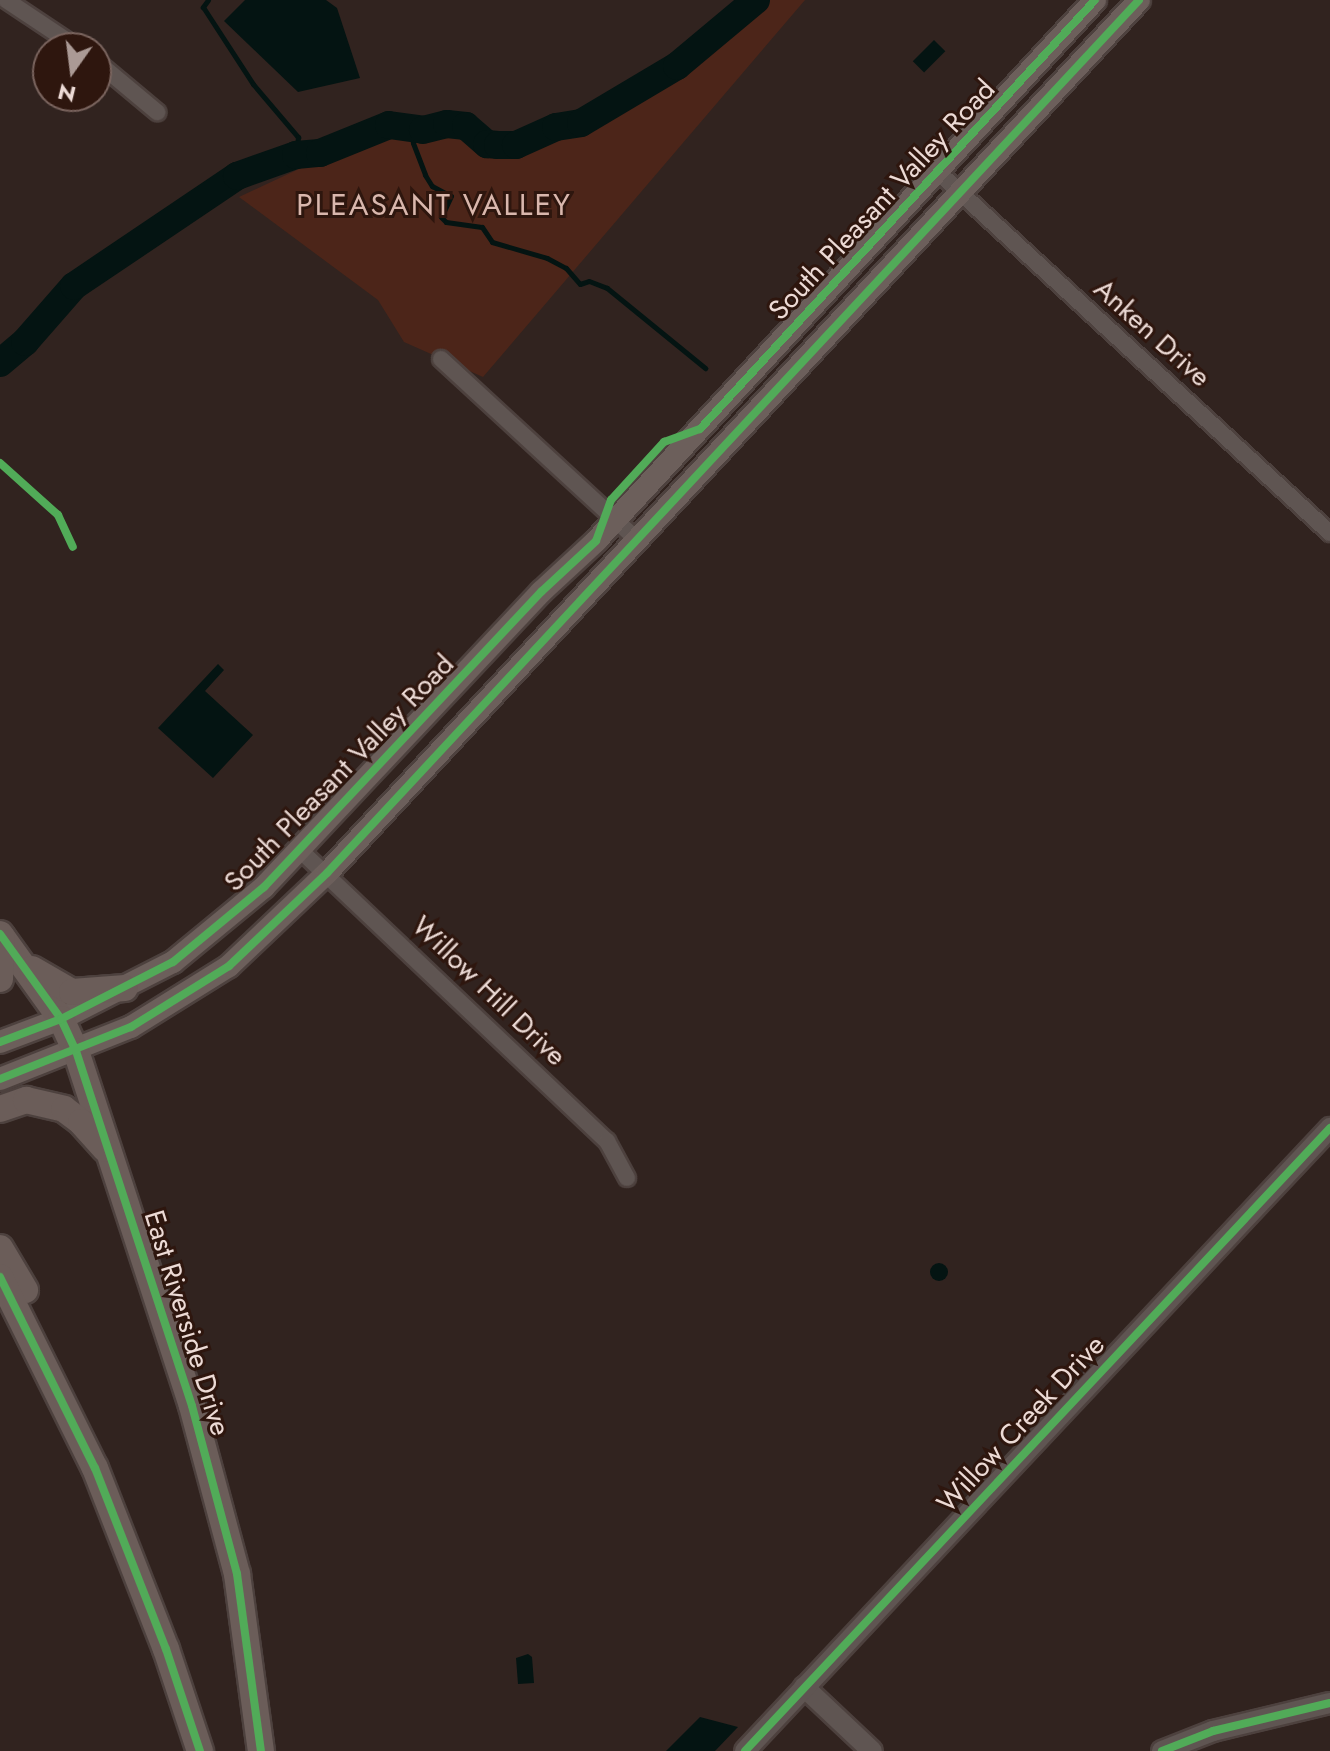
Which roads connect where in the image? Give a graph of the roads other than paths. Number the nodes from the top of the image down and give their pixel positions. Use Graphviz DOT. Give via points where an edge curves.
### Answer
graph roads {
  1 [pos="6,0"];
  2 [pos="1095,0"];
  3 [pos="1139,0"];
  4 [pos="54,32"];
  5 [pos="112,74"];
  6 [pos="157,112"];
  7 [pos="938,172"];
  8 [pos="961,194"];
  9 [pos="770,353"];
  10 [pos="441,359"];
  11 [pos="792,372"];
  12 [pos="615,520"];
  13 [pos="1330,533"];
  14 [pos="635,538"];
  15 [pos="301,851"];
  16 [pos="327,873"];
  17 [pos="7,943"];
  18 [pos="0,979"];
  19 [pos="125,988"];
  20 [pos="61,1019"];
  21 [pos="0,1042"];
  22 [pos="76,1051"];
  23 [pos="0,1079"];
  24 [pos="0,1109"];
  25 [pos="1330,1128"];
  26 [pos="112,1158"];
  27 [pos="627,1178"];
  28 [pos="0,1248"];
  29 [pos="0,1277"];
  30 [pos="83,1440"];
  31 [pos="804,1687"];
  32 [pos="1330,1703"];
  33 [pos="200,1751"];
  34 [pos="261,1751"];
  35 [pos="745,1751"];
  36 [pos="872,1751"];
  37 [pos="1162,1751"];
  1 -- 4 [label="street"];
  2 -- 7 [label="main road, South Pleasant Valley Road"];
  3 -- 8 [label="main road, South Pleasant Valley Road"];
  5 -- 6 [label="street"];
  7 -- 8 [label="street, Anken Drive"];
  7 -- 9 [label="main road, South Pleasant Valley Road"];
  8 -- 11 [label="main road, South Pleasant Valley Road"];
  8 -- 13 [label="street, Anken Drive"];
  9 -- 11 [label="main road"];
  9 -- 12 [label="main road, South Pleasant Valley Road"];
  10 -- 12 [label="street"];
  11 -- 14 [label="main road, South Pleasant Valley Road"];
  12 -- 14 [label="street"];
  12 -- 15 [label="main road, South Pleasant Valley Road" via="541,592"];
  14 -- 16 [label="main road, South Pleasant Valley Road"];
  15 -- 16 [label="street, Willow Hill Drive"];
  15 -- 19 [label="main road, South Pleasant Valley Road" via="212,933"];
  16 -- 22 [label="main road, South Pleasant Valley Road" via="229,966 131,1027"];
  16 -- 27 [label="street, Willow Hill Drive" via="607,1141"];
  17 -- 18 [label="main road"];
  17 -- 19 [label="main road" via="42,977 72,992"];
  17 -- 20 [label="main road, East Riverside Drive"];
  19 -- 20 [label="main road, South Pleasant Valley Road"];
  20 -- 21 [label="main road, South Pleasant Valley Road"];
  20 -- 22 [label="main road, East Riverside Drive"];
  22 -- 23 [label="main road, South Pleasant Valley Road"];
  22 -- 26 [label="main road, East Riverside Drive"];
  24 -- 26 [label="main road" via="26,1100 64,1109"];
  25 -- 31 [label="street, Willow Creek Drive"];
  26 -- 34 [label="main road, East Riverside Drive" via="192,1406 237,1574"];
  28 -- 30 [label="main road" via="72,1381"];
  29 -- 30 [label="main road"];
  30 -- 33 [label="main road"];
  31 -- 35 [label="street, Willow Creek Drive"];
  31 -- 36 [label="street"];
  32 -- 37 [label="street" via="1213,1731"];
}
